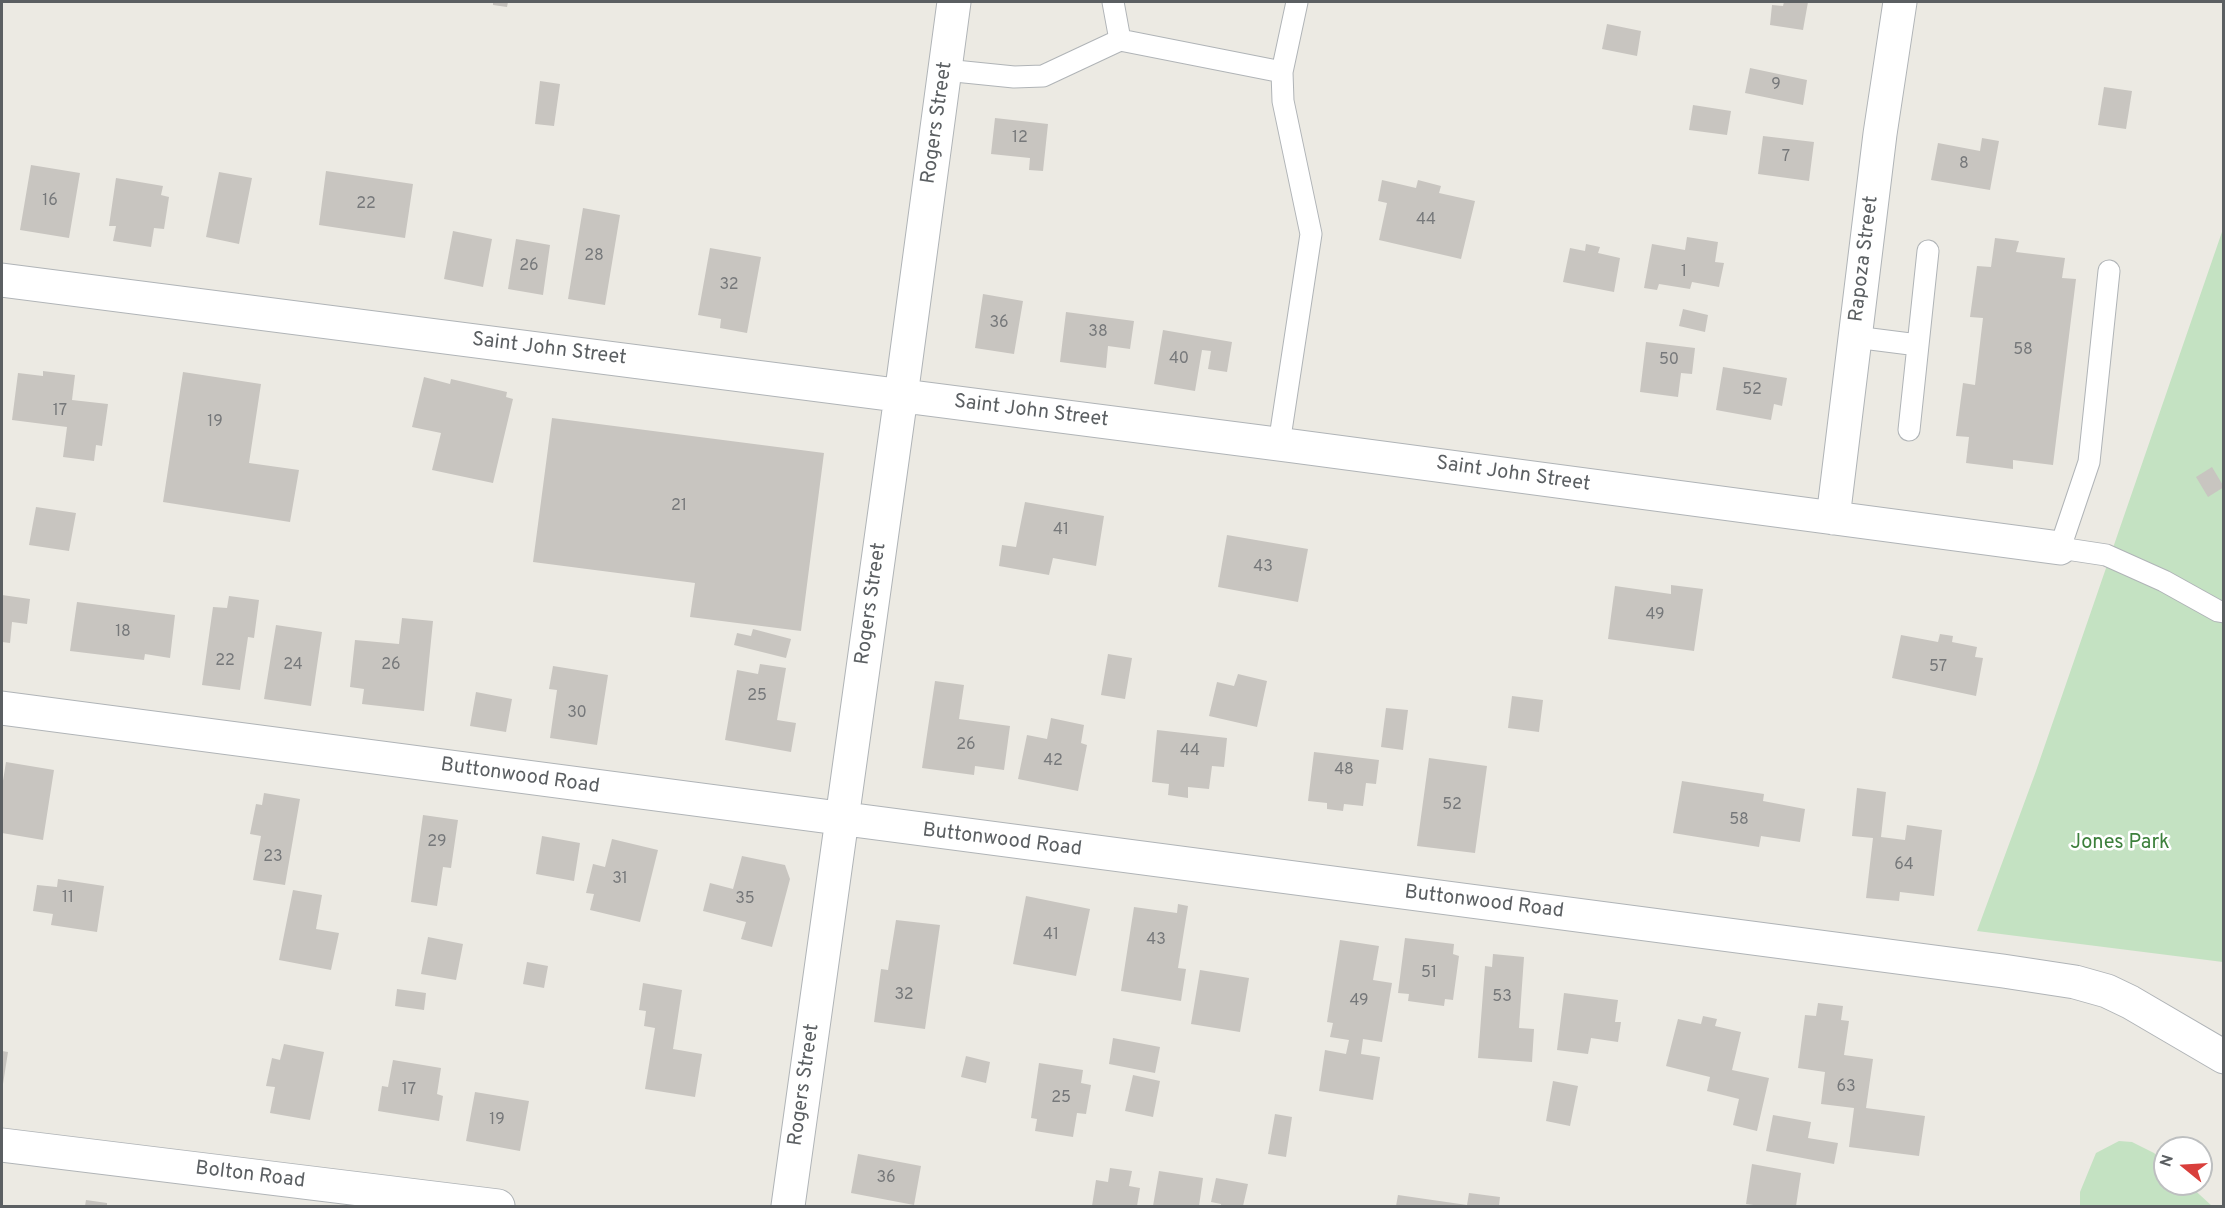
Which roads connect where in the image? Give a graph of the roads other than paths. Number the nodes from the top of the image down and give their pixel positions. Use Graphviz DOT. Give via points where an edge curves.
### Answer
graph roads {
  1 [pos="954,2"];
  2 [pos="1113,2"];
  3 [pos="1297,2"];
  4 [pos="1900,2"];
  5 [pos="1120,40"];
  6 [pos="945,70"];
  7 [pos="1282,72"];
  8 [pos="1928,251"];
  9 [pos="2109,271"];
  10 [pos="2,280"];
  11 [pos="1855,338"];
  12 [pos="1918,345"];
  13 [pos="902,396"];
  14 [pos="1909,430"];
  15 [pos="1279,444"];
  16 [pos="1833,518"];
  17 [pos="2060,548"];
  18 [pos="2223,612"];
  19 [pos="2,708"];
  20 [pos="841,819"];
  21 [pos="2223,1056"];
  22 [pos="2,1145"];
  23 [pos="498,1206"];
  24 [pos="788,1206"];
  1 -- 6 [label="street, Rogers Street"];
  2 -- 5 [label="lane"];
  3 -- 7 [label="lane"];
  4 -- 11 [label="street, Rapoza Street"];
  5 -- 6 [label="lane" via="1043,76"];
  5 -- 7 [label="lane"];
  6 -- 13 [label="street, Rogers Street"];
  7 -- 15 [label="lane" via="1283,101 1311,234"];
  8 -- 12 [label="lane"];
  9 -- 17 [label="lane" via="2090,462"];
  10 -- 13 [label="street, Saint John Street"];
  11 -- 12 [label="lane"];
  11 -- 16 [label="street, Rapoza Street"];
  12 -- 14 [label="lane"];
  13 -- 15 [label="street, Saint John Street"];
  13 -- 20 [label="street, Rogers Street"];
  15 -- 16 [label="street, Saint John Street"];
  16 -- 17 [label="street, Saint John Street"];
  17 -- 18 [label="lane" via="2106,555"];
  19 -- 20 [label="street, Buttonwood Road"];
  20 -- 21 [label="street, Buttonwood Road" via="2075,982 2130,1002"];
  20 -- 24 [label="street, Rogers Street"];
  22 -- 23 [label="street, Bolton Road"];
}
